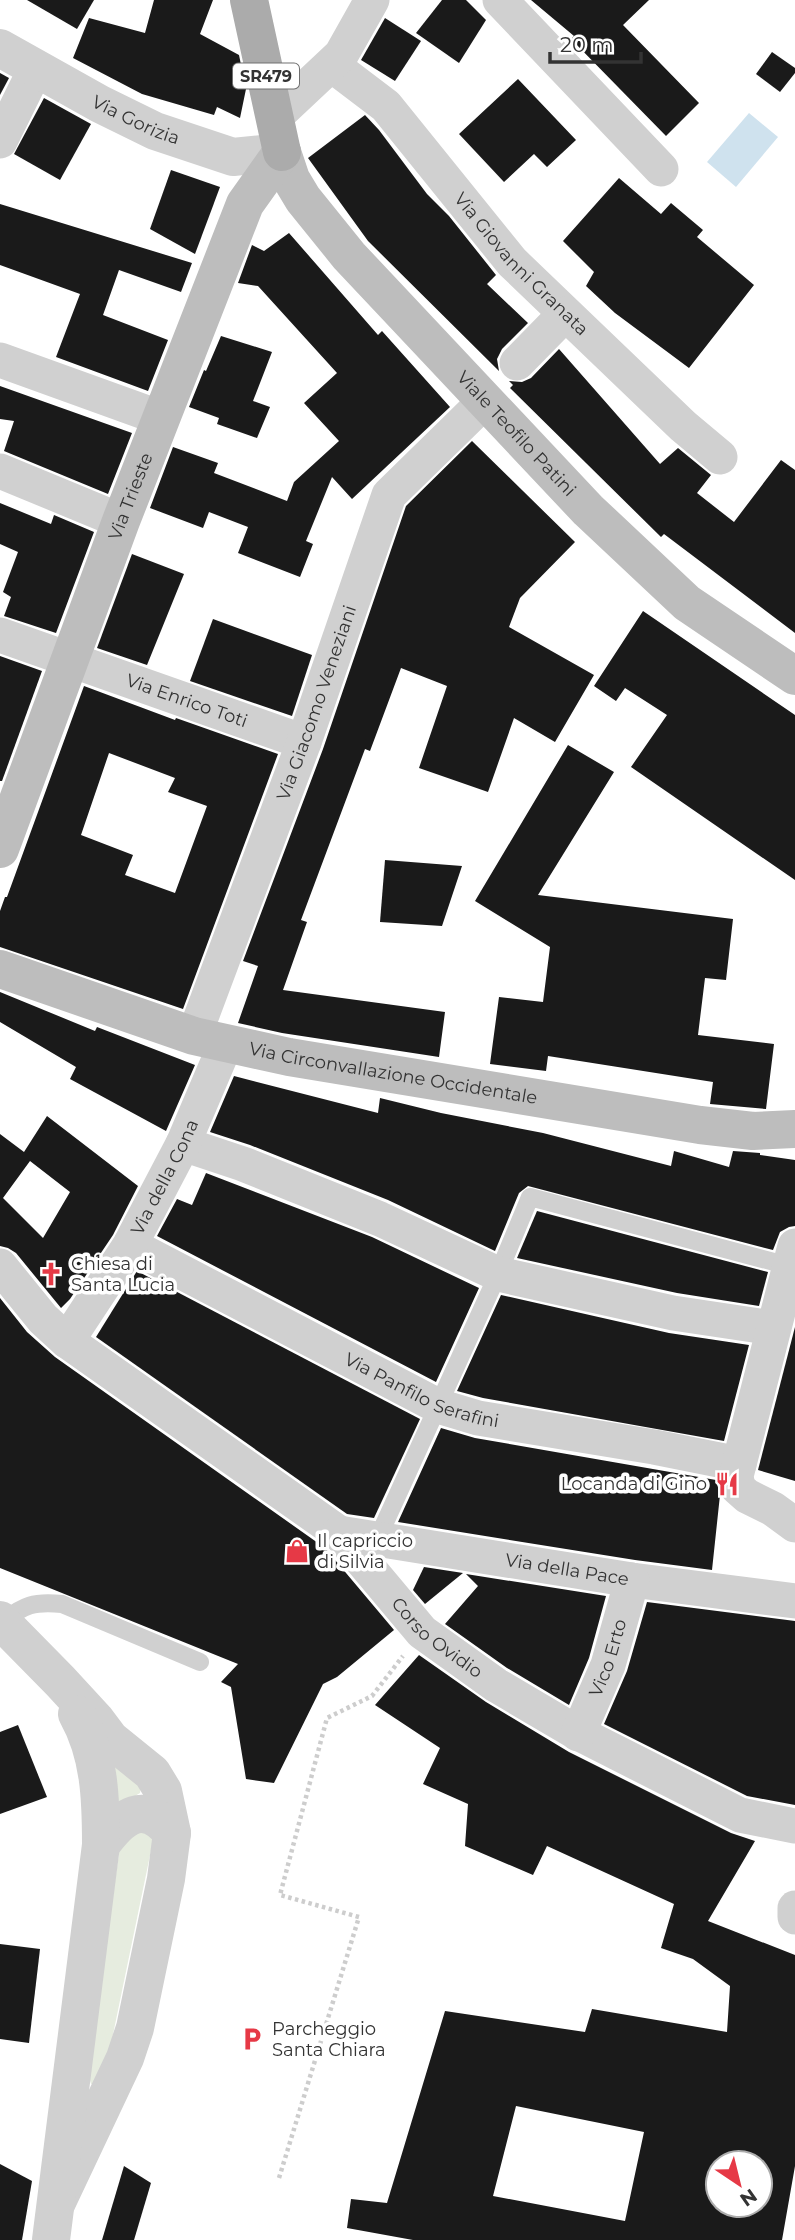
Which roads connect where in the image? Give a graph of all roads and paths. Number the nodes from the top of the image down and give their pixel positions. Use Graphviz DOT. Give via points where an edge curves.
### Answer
graph roads {
  1 [pos="249,0"];
  2 [pos="372,0"];
  3 [pos="500,0"];
  4 [pos="0,48"];
  5 [pos="332,65"];
  6 [pos="36,68"];
  7 [pos="278,135"];
  8 [pos="0,141"];
  9 [pos="661,169"];
  10 [pos="565,314"];
  11 [pos="0,360"];
  12 [pos="517,363"];
  13 [pos="485,401"];
  14 [pos="161,418"];
  15 [pos="720,457"];
  16 [pos="0,471"];
  17 [pos="121,521"];
  18 [pos="0,635"];
  19 [pos="70,661"];
  20 [pos="795,676"];
  21 [pos="304,742"];
  22 [pos="0,849"];
  23 [pos="0,969"];
  24 [pos="210,1040"];
  25 [pos="795,1129"];
  26 [pos="183,1144"];
  27 [pos="130,1245"];
  28 [pos="792,1256"];
  29 [pos="0,1266"];
  30 [pos="498,1274"];
  31 [pos="773,1328"];
  32 [pos="67,1341"];
  33 [pos="438,1406"];
  34 [pos="738,1470"];
  35 [pos="795,1525"];
  36 [pos="339,1533"];
  37 [pos="377,1539"];
  38 [pos="632,1580"];
  39 [pos="795,1601"];
  40 [pos="1,1621"];
  41 [pos="422,1632"];
  42 [pos="200,1662"];
  43 [pos="60,1681"];
  44 [pos="578,1734"];
  45 [pos="795,1826"];
  46 [pos="172,1833"];
  47 [pos="101,1845"];
  48 [pos="795,1908"];
  49 [pos="795,1917"];
  50 [pos="73,2069"];
  51 [pos="102,2108"];
  52 [pos="279,2178"];
  53 [pos="57,2202"];
  54 [pos="51,2240"];
  1 -- 7 [label="main road, SR479"];
  2 -- 5 [label="street"];
  3 -- 9 [label="street"];
  4 -- 6 [label="street, Via Gorizia"];
  5 -- 7 [label="street"];
  5 -- 10 [label="street, Via Giovanni Granata" via="386,106 512,262"];
  6 -- 7 [label="street, Via Gorizia" via="155,131 233,157"];
  6 -- 8 [label="street"];
  7 -- 13 [label="main road, Viale Teofilo Patini" via="291,179 318,219"];
  7 -- 14 [label="main road, Via Trieste" via="245,204"];
  10 -- 12 [label="street"];
  10 -- 15 [label="street, Via Giovanni Granata"];
  11 -- 14 [label="street"];
  13 -- 20 [label="main road, Viale Teofilo Patini" via="588,510 687,603"];
  13 -- 21 [label="street, Via Giacomo Veneziani" via="390,495"];
  14 -- 17 [label="main road, Via Trieste"];
  16 -- 17 [label="street"];
  17 -- 19 [label="main road, Via Trieste"];
  18 -- 19 [label="street, Via Enrico Toti"];
  19 -- 21 [label="street, Via Enrico Toti"];
  19 -- 22 [label="main road, Via Trieste"];
  21 -- 24 [label="street, Via Giacomo Veneziani"];
  23 -- 24 [label="main road, Via Circonvallazione Occidentale"];
  24 -- 25 [label="main road, Via Circonvallazione Occidentale" via="700,1125"];
  24 -- 26 [label="street, Via della Cona"];
  26 -- 27 [label="street, Via della Cona"];
  26 -- 30 [label="street" via="380,1219"];
  27 -- 32 [label="street, Via della Cona"];
  27 -- 33 [label="street, Via Panfilo Serafini"];
  28 -- 30 [label="lane" via="530,1197"];
  28 -- 31 [label="street"];
  29 -- 32 [label="street, Corso Ovidio"];
  30 -- 31 [label="street" via="673,1313"];
  30 -- 33 [label="lane"];
  31 -- 34 [label="street"];
  32 -- 36 [label="street, Corso Ovidio"];
  33 -- 34 [label="street, Via Panfilo Serafini" via="478,1418 654,1447"];
  33 -- 37 [label="lane"];
  34 -- 35 [label="street" via="738,1488"];
  36 -- 37 [label="street, Via della Pace"];
  36 -- 41 [label="street, Corso Ovidio"];
  37 -- 38 [label="street, Via della Pace"];
  38 -- 39 [label="street, Via della Pace"];
  38 -- 44 [label="street, Vico Erto" via="608,1665"];
  40 -- 42 [label="lane" via="39,1602 62,1604"];
  40 -- 43 [label="street"];
  41 -- 44 [label="street, Corso Ovidio" via="496,1685"];
  41 -- 52 [label="path" via="372,1696 327,1718 280,1895 359,1917"];
  43 -- 46 [label="street" via="110,1739 152,1773 163,1791"];
  43 -- 47 [label="street" via="94,1755"];
  44 -- 45 [label="street, Corso Ovidio" via="740,1815"];
  46 -- 47 [label="street" via="162,1820 141,1813 121,1822"];
  46 -- 51 [label="street" via="135,2028"];
  47 -- 50 [label="street"];
  48 -- 49 [label="street"];
  50 -- 51 [label="street" via="84,2096"];
  50 -- 53 [label="street"];
  51 -- 53 [label="street"];
  53 -- 54 [label="street"];
}
